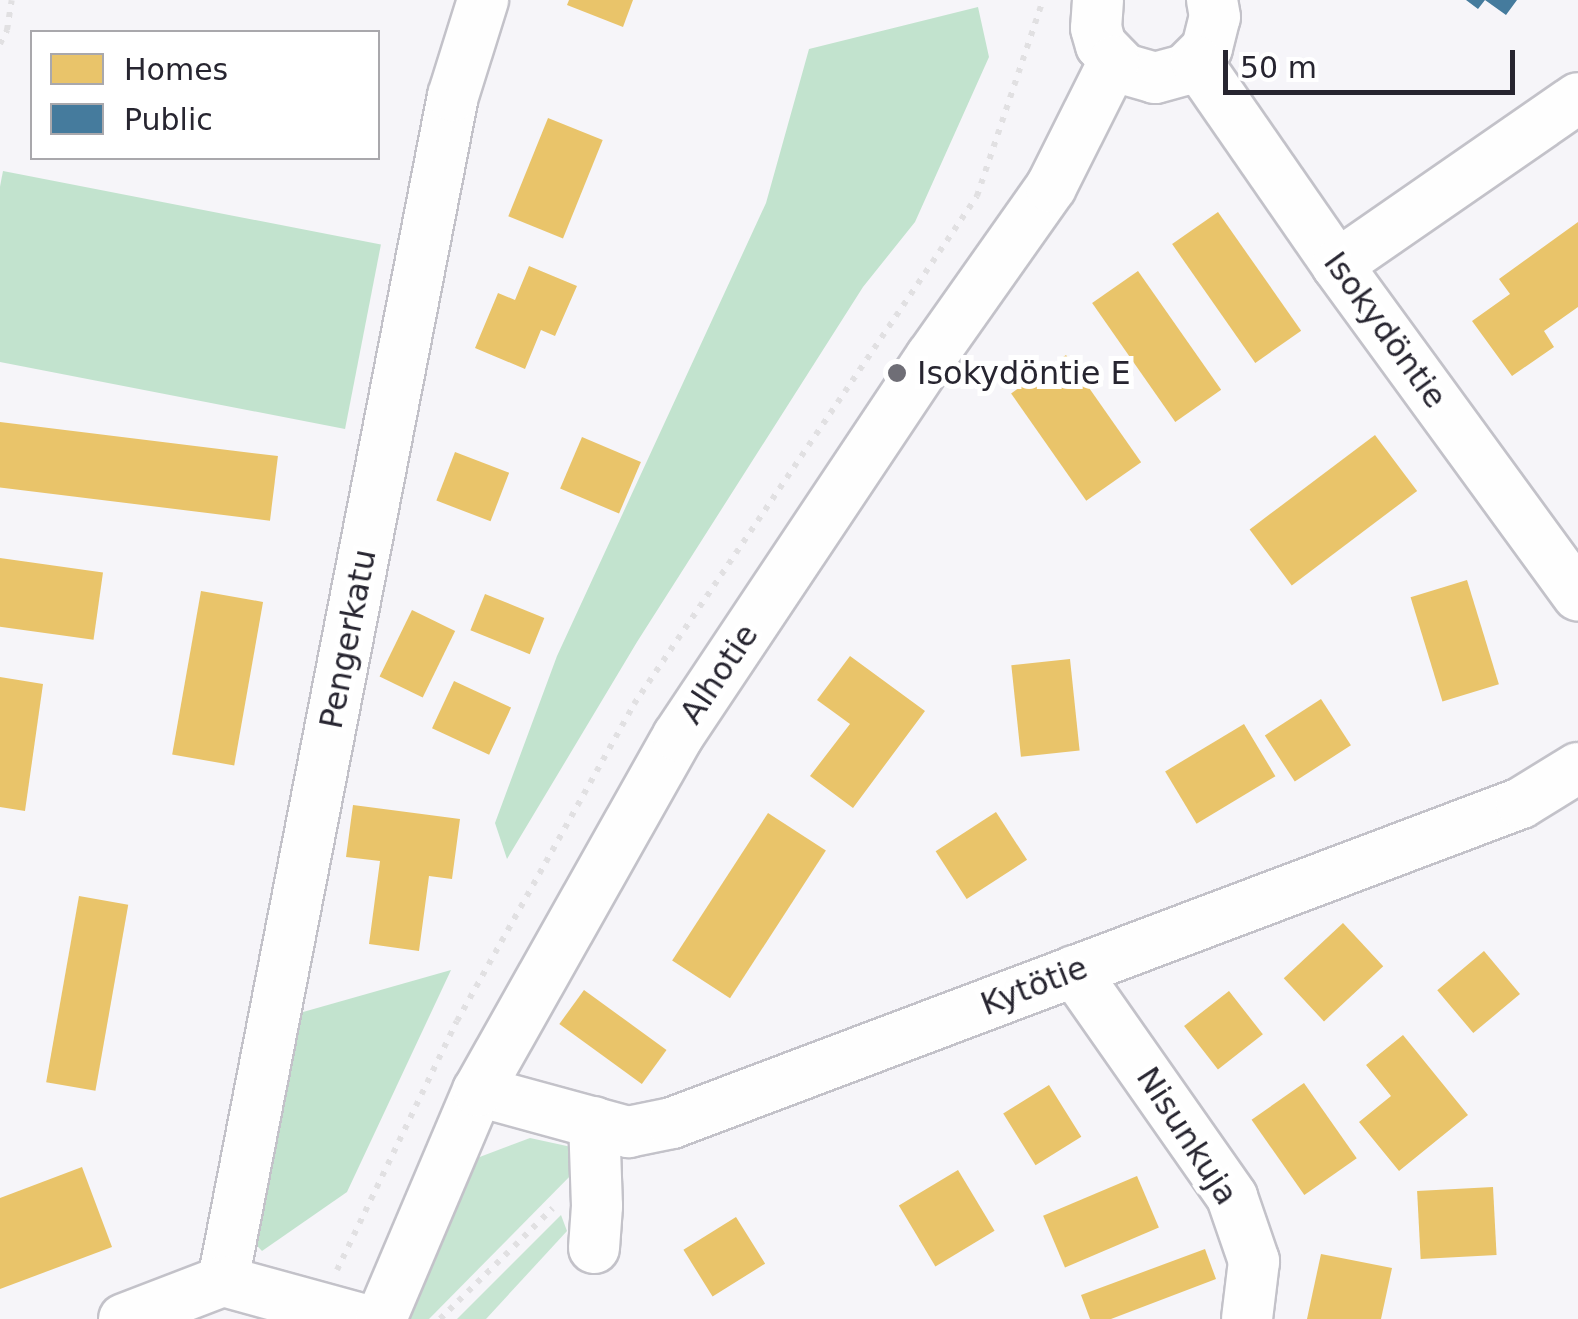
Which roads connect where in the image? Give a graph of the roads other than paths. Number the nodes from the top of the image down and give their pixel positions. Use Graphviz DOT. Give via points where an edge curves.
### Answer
graph roads {
  1 [pos="483,0"];
  2 [pos="1098,0"];
  3 [pos="1212,0"];
  4 [pos="1114,61"];
  5 [pos="1196,62"];
  6 [pos="1578,98"];
  7 [pos="1336,265"];
  8 [pos="1578,595"];
  9 [pos="1578,768"];
  10 [pos="1074,971"];
  11 [pos="478,1091"];
  12 [pos="595,1144"];
  13 [pos="594,1248"];
  14 [pos="223,1281"];
  15 [pos="124,1319"];
  16 [pos="360,1319"];
  17 [pos="381,1319"];
  18 [pos="1247,1319"];
  1 -- 14 [label="street, Pengerkatu" via="453,96"];
  2 -- 4 [label="street" via="1096,28"];
  3 -- 5 [label="street" via="1213,33"];
  4 -- 5 [label="street" via="1155,78"];
  4 -- 11 [label="street, Alhotie" via="1051,187 678,736"];
  5 -- 7 [label="street, Isokydöntie"];
  6 -- 7 [label="street"];
  7 -- 8 [label="street, Isokydöntie"];
  9 -- 10 [label="street, Kytötie" via="1521,804"];
  10 -- 12 [label="street, Kytötie" via="672,1123"];
  10 -- 18 [label="street, Nisunkuja" via="1232,1198 1254,1261"];
  11 -- 12 [label="street, Kytötie"];
  11 -- 17 [label="street, Alhotie"];
  12 -- 13 [label="street"];
  14 -- 15 [label="street"];
  14 -- 16 [label="street"];
}
